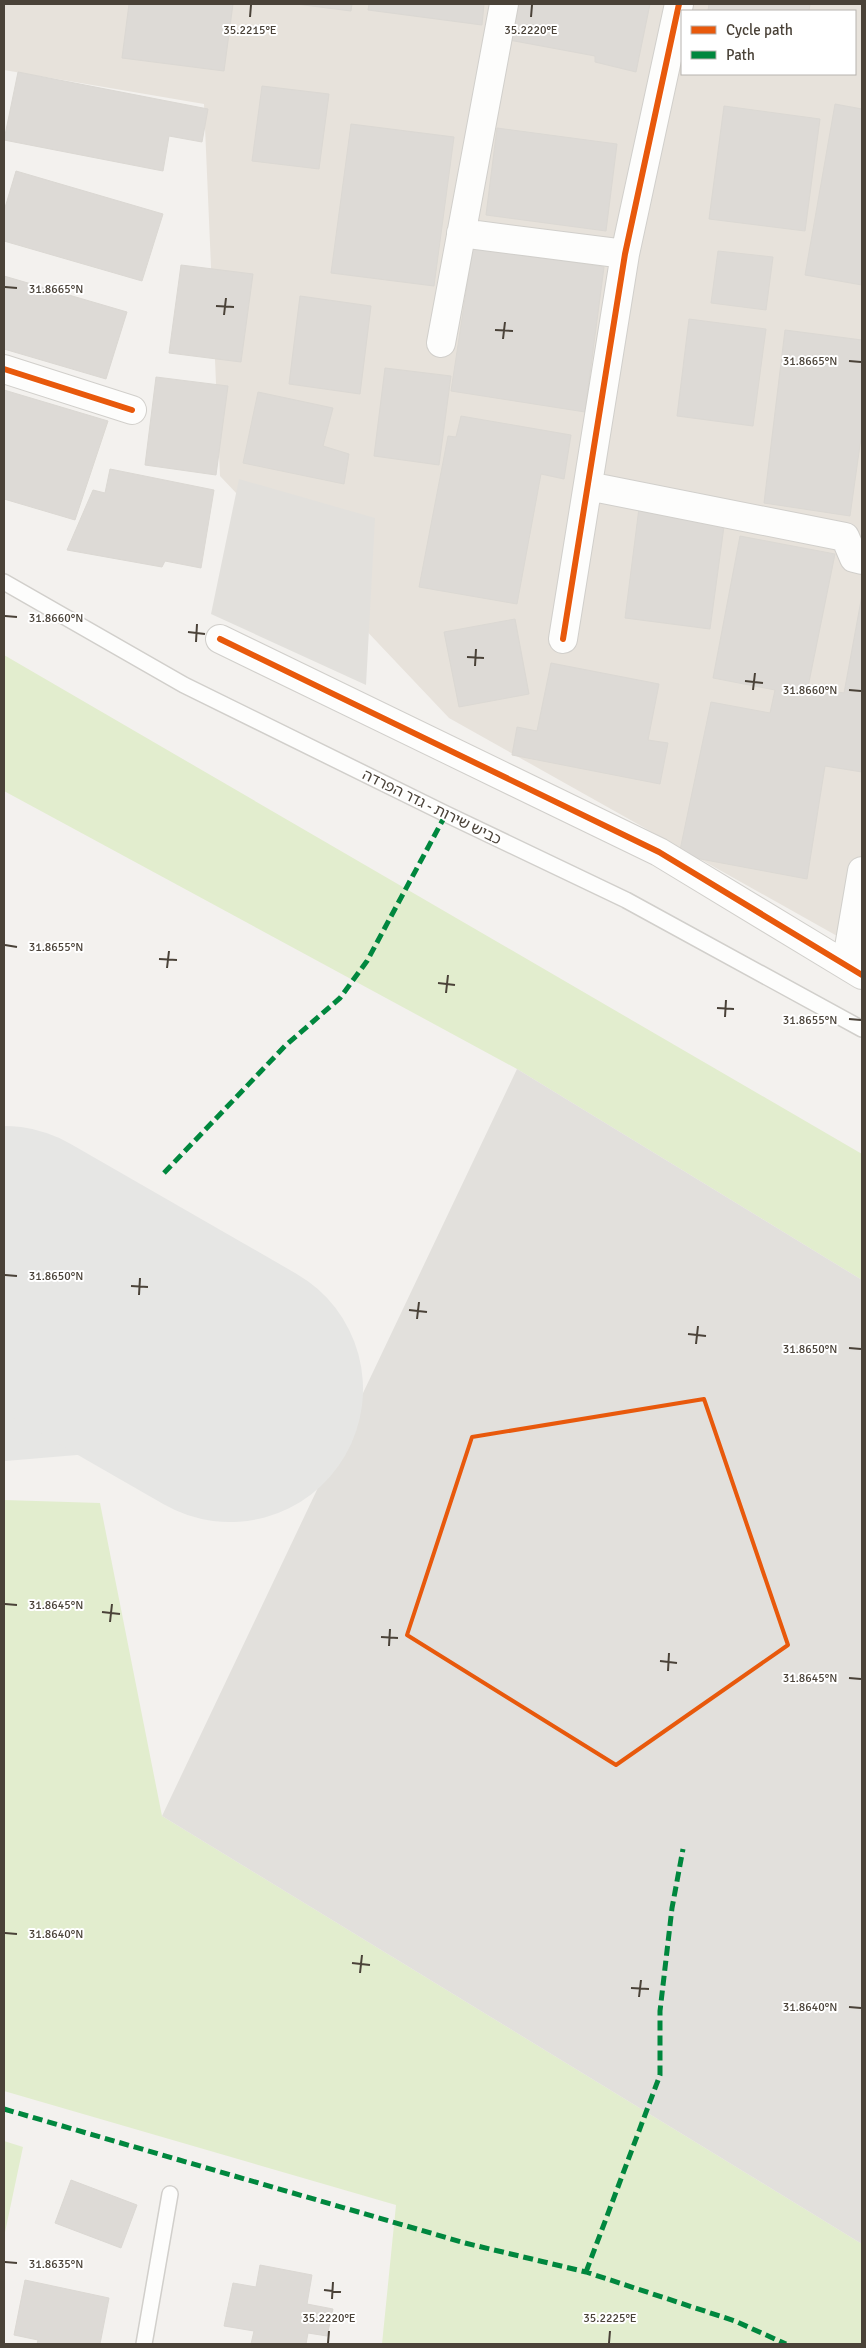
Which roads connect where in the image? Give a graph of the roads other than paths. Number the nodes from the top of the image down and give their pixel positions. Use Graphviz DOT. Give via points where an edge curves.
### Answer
graph roads {
  1 [pos="504,4"];
  2 [pos="679,4"];
  3 [pos="461,234"];
  4 [pos="625,254"];
  5 [pos="441,343"];
  6 [pos="4,369"];
  7 [pos="132,410"];
  8 [pos="588,486"];
  9 [pos="862,560"];
  10 [pos="4,582"];
  11 [pos="220,639"];
  12 [pos="563,639"];
  13 [pos="862,871"];
  14 [pos="854,970"];
  15 [pos="862,1029"];
  16 [pos="170,2194"];
  17 [pos="144,2344"];
  1 -- 3 [label="street"];
  2 -- 4 [label="street"];
  3 -- 4 [label="street"];
  3 -- 5 [label="street"];
  4 -- 8 [label="street"];
  6 -- 7 [label="street"];
  8 -- 9 [label="street" via="846,537 854,558"];
  8 -- 12 [label="street"];
  10 -- 15 [label="lane, כביש שירות - גדר הפרדה" via="184,684 626,900"];
  11 -- 14 [label="street" via="660,852"];
  13 -- 14 [label="street"];
  16 -- 17 [label="lane"];
}
